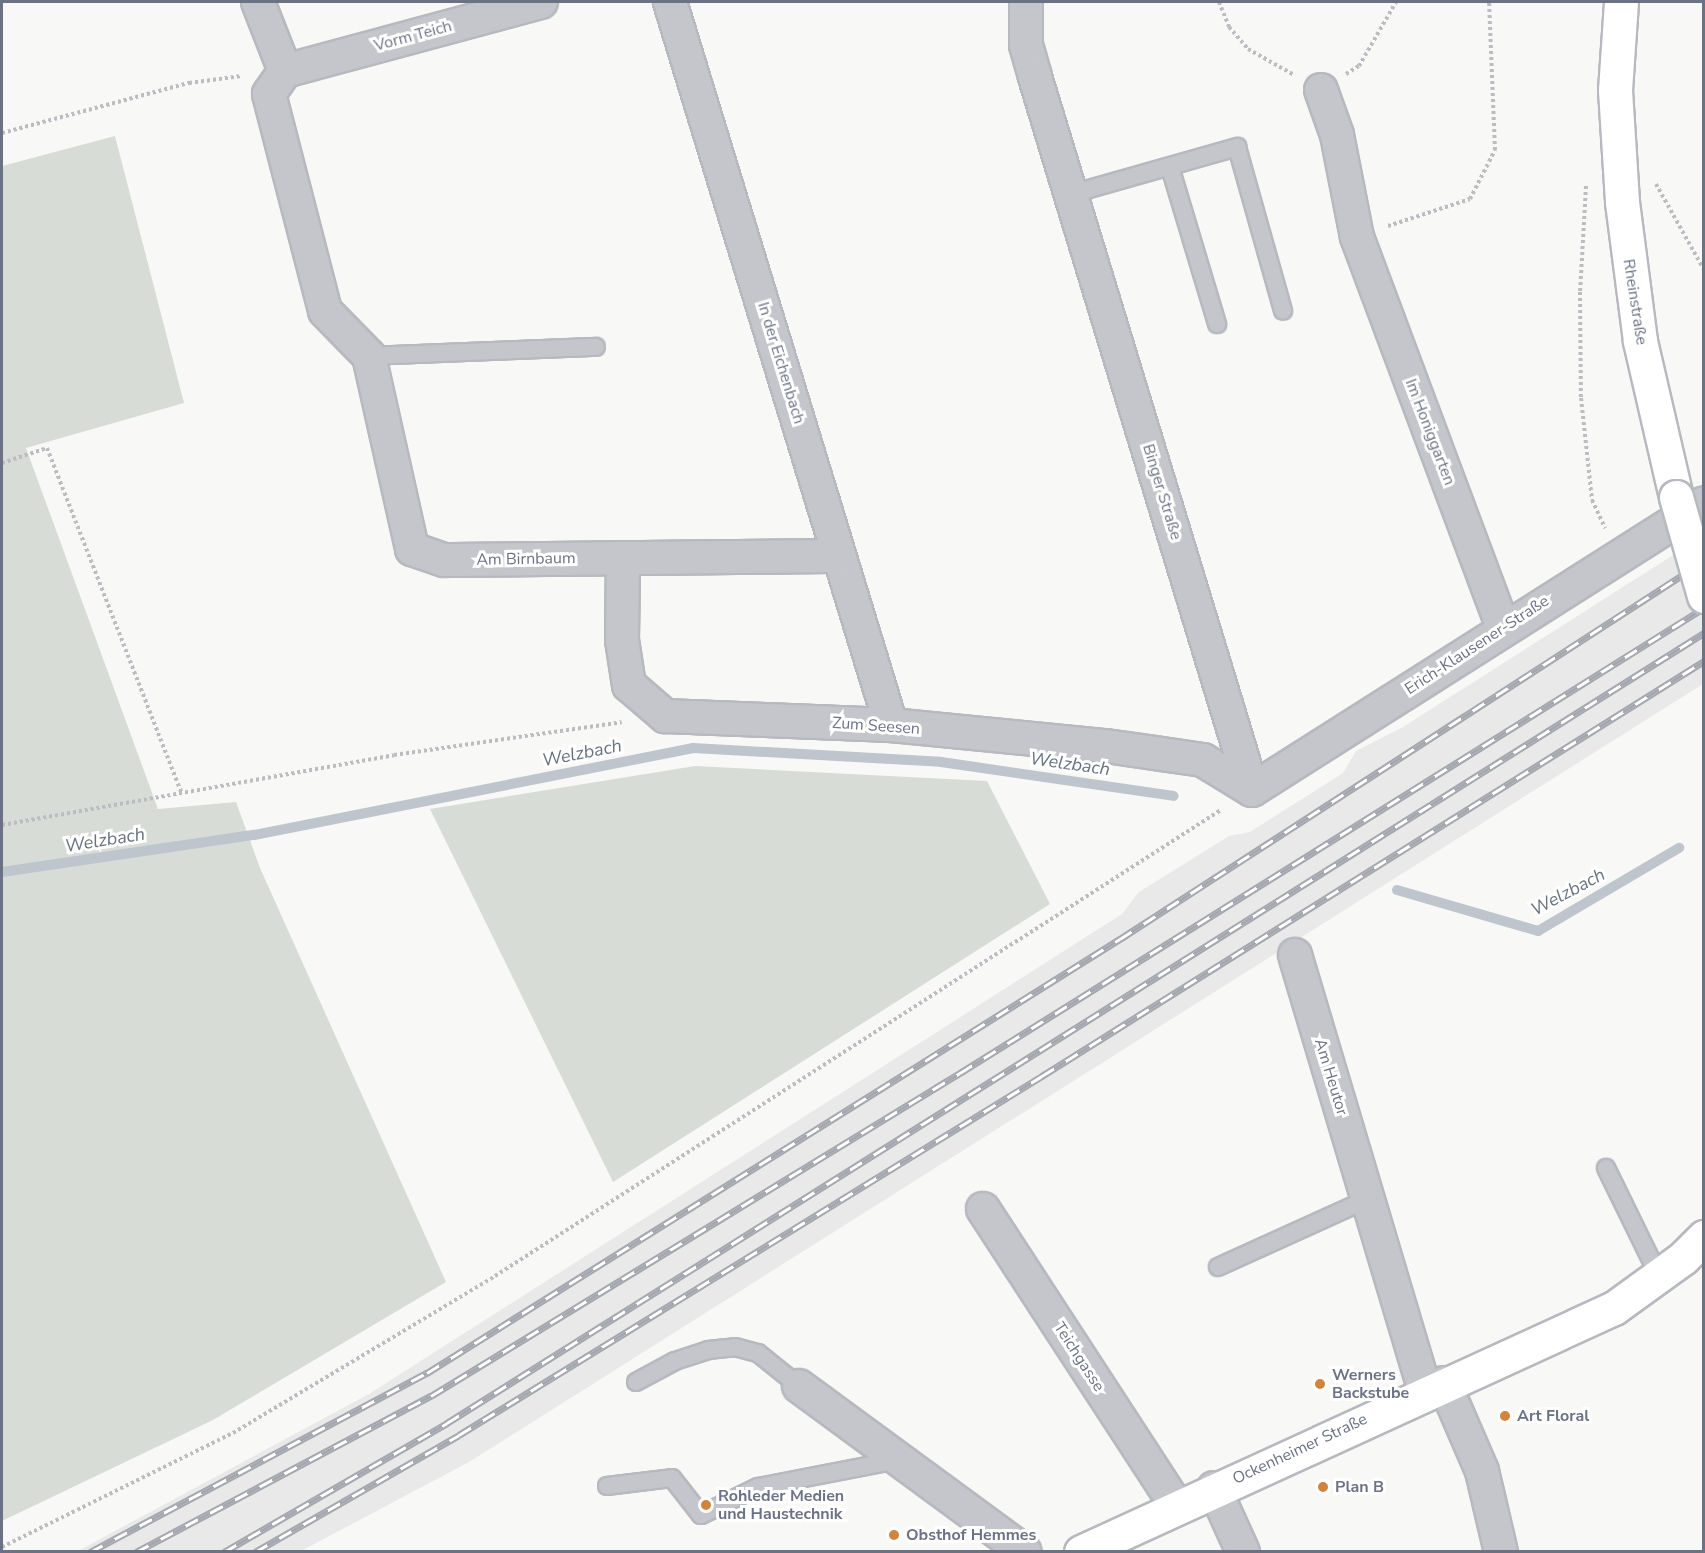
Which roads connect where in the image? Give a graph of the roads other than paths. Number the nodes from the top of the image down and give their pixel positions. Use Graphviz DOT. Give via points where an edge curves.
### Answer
graph roads {
  1 [pos="258,2"];
  2 [pos="541,2"];
  3 [pos="670,2"];
  4 [pos="1026,2"];
  5 [pos="1621,2"];
  6 [pos="285,71"];
  7 [pos="1321,90"];
  8 [pos="1170,166"];
  9 [pos="1071,194"];
  10 [pos="1283,311"];
  11 [pos="1217,324"];
  12 [pos="596,347"];
  13 [pos="369,356"];
  14 [pos="1690,500"];
  15 [pos="839,556"];
  16 [pos="623,558"];
  17 [pos="1704,596"];
  18 [pos="1503,627"];
  19 [pos="891,726"];
  20 [pos="1252,790"];
  21 [pos="1294,955"];
  22 [pos="1606,1168"];
  23 [pos="1368,1199"];
  24 [pos="983,1209"];
  25 [pos="1704,1237"];
  26 [pos="1218,1267"];
  27 [pos="1659,1276"];
  28 [pos="636,1382"];
  29 [pos="798,1386"];
  30 [pos="1435,1387"];
  31 [pos="898,1460"];
  32 [pos="607,1486"];
  33 [pos="1214,1488"];
  34 [pos="1176,1505"];
  35 [pos="1024,1551"];
  36 [pos="1081,1551"];
  37 [pos="1243,1551"];
  38 [pos="1501,1551"];
  1 -- 6 [label="street"];
  2 -- 6 [label="street, Vorm Teich"];
  3 -- 15 [label="street, In der Eichenbach"];
  4 -- 9 [label="street, Binger Straße" via="1026,45"];
  5 -- 14 [label="main road, Rheinstraße" via="1615,90 1617,157 1640,341"];
  6 -- 13 [label="street" via="269,94 325,311"];
  7 -- 18 [label="street, Im Honiggarten" via="1337,135 1357,237"];
  8 -- 9 [label="lane"];
  8 -- 10 [label="lane" via="1236,147"];
  8 -- 11 [label="lane"];
  9 -- 20 [label="street, Binger Straße"];
  12 -- 13 [label="lane"];
  13 -- 16 [label="street, Am Birnbaum" via="412,549 444,560"];
  14 -- 17 [label="main road, Rheinstraße, bridge"];
  14 -- 18 [label="street, Erich-Klausener-Straße" via="1618,556"];
  15 -- 16 [label="street, Am Birnbaum"];
  15 -- 19 [label="street, In der Eichenbach"];
  16 -- 19 [label="street, Zum Seesen" via="622,640 629,685 665,716"];
  18 -- 20 [label="street, Erich-Klausener-Straße"];
  19 -- 20 [label="street, Zum Seesen" via="1203,760"];
  21 -- 23 [label="street, Am Heutor"];
  22 -- 27 [label="lane"];
  23 -- 26 [label="lane"];
  23 -- 30 [label="street, Am Heutor"];
  24 -- 34 [label="street, Teichgasse"];
  25 -- 27 [label="main road, Ockenheimer Straße"];
  27 -- 30 [label="main road, Ockenheimer Straße" via="1614,1308 1556,1337"];
  28 -- 29 [label="lane" via="675,1361 708,1350 735,1347 758,1353"];
  29 -- 31 [label="street"];
  30 -- 33 [label="main road, Ockenheimer Straße"];
  30 -- 38 [label="street, Am Heutor" via="1482,1471"];
  31 -- 32 [label="lane" via="758,1487 701,1515 672,1478"];
  31 -- 35 [label="street"];
  33 -- 34 [label="main road, Ockenheimer Straße"];
  33 -- 37 [label="street"];
  34 -- 36 [label="main road, Ockenheimer Straße"];
}
